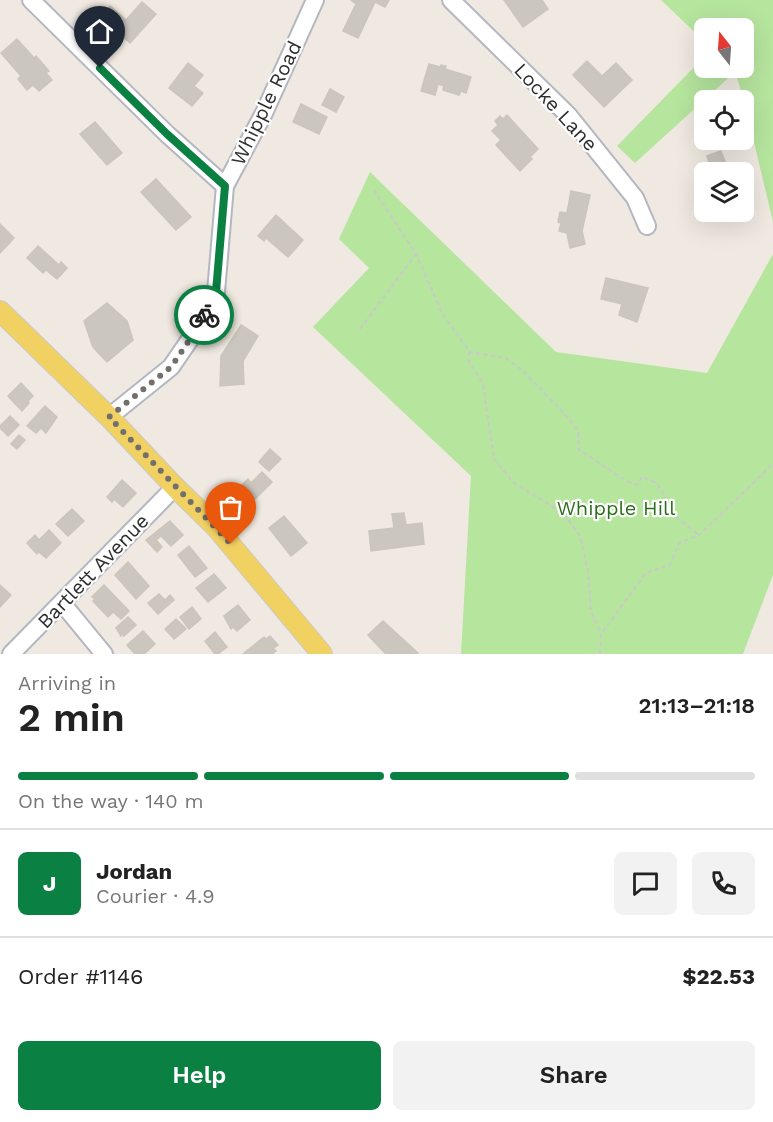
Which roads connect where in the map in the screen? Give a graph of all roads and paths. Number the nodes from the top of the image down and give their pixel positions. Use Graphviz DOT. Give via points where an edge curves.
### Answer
graph roads {
  1 [pos="31,0"];
  2 [pos="315,0"];
  3 [pos="451,0"];
  4 [pos="225,186"];
  5 [pos="374,190"];
  6 [pos="647,226"];
  7 [pos="416,254"];
  8 [pos="0,311"];
  9 [pos="360,329"];
  10 [pos="470,352"];
  11 [pos="109,417"];
  12 [pos="773,464"];
  13 [pos="175,487"];
  14 [pos="699,535"];
  15 [pos="62,603"];
  16 [pos="601,634"];
  17 [pos="11,654"];
  18 [pos="104,654"];
  19 [pos="322,654"];
  20 [pos="600,654"];
  1 -- 4 [label="street"];
  2 -- 4 [label="street, Whipple Road" via="264,113"];
  3 -- 6 [label="street, Locke Lane" via="569,116 635,198"];
  4 -- 11 [label="street, Whipple Road" via="216,292 171,367"];
  5 -- 7 [label="path"];
  7 -- 9 [label="path"];
  7 -- 10 [label="path" via="442,314"];
  8 -- 11 [label="main road"];
  10 -- 14 [label="path" via="506,358 578,430 579,450 620,479 637,485 642,477 657,483 677,518"];
  10 -- 16 [label="path" via="468,360 483,384 494,459 513,482 564,514 580,536 591,611"];
  11 -- 13 [label="main road"];
  12 -- 14 [label="path"];
  13 -- 15 [label="street, Bartlett Avenue"];
  13 -- 19 [label="main road" via="215,526"];
  14 -- 16 [label="path" via="679,543 670,565 646,573"];
  15 -- 17 [label="street, Bartlett Avenue"];
  15 -- 18 [label="street"];
  16 -- 20 [label="path"];
}
